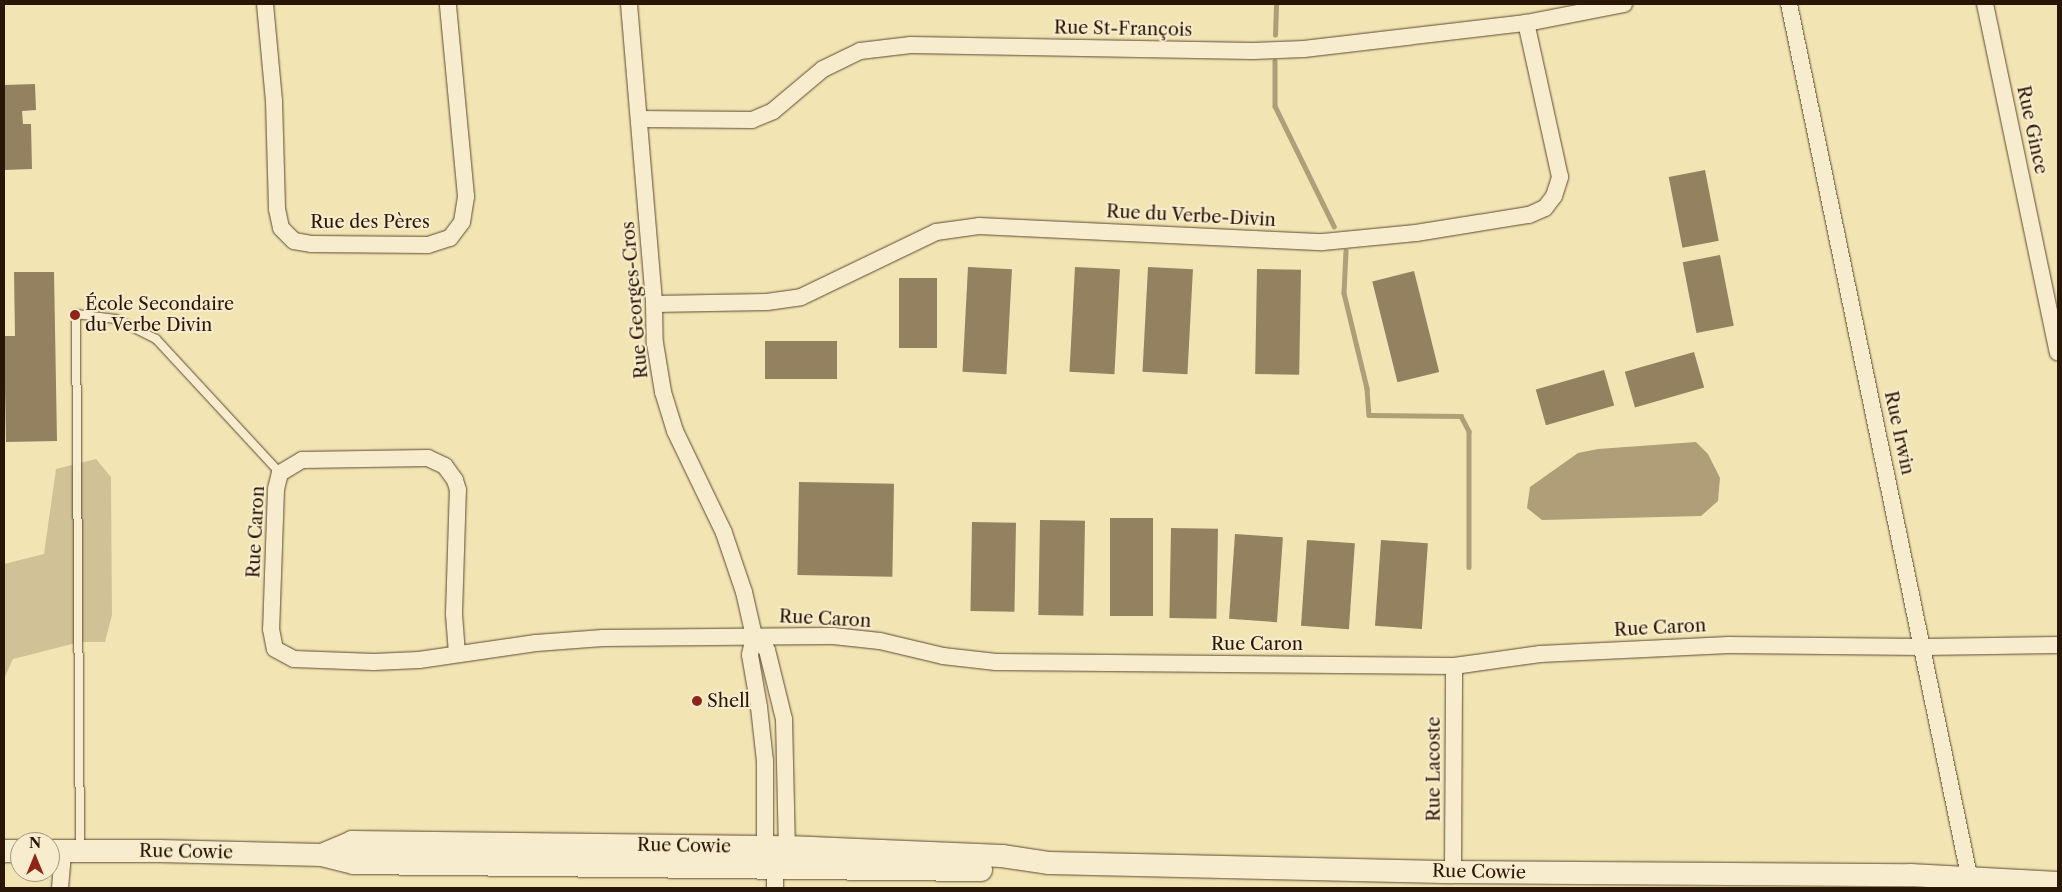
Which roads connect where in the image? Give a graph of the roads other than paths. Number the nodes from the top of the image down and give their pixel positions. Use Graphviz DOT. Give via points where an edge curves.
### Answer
graph roads {
  1 [pos="265,4"];
  2 [pos="448,4"];
  3 [pos="629,4"];
  4 [pos="1624,4"];
  5 [pos="1789,4"];
  6 [pos="1985,4"];
  7 [pos="1526,23"];
  8 [pos="639,119"];
  9 [pos="654,304"];
  10 [pos="2058,352"];
  11 [pos="280,473"];
  12 [pos="754,636"];
  13 [pos="2058,645"];
  14 [pos="1924,647"];
  15 [pos="457,654"];
  16 [pos="1454,666"];
  17 [pos="784,739"];
  18 [pos="763,741"];
  19 [pos="64,851"];
  20 [pos="775,863"];
  21 [pos="2058,868"];
  22 [pos="1968,871"];
  23 [pos="1454,872"];
  24 [pos="1910,875"];
  25 [pos="1678,880"];
  26 [pos="2058,883"];
  27 [pos="60,888"];
  1 -- 2 [label="street, Rue des Pères" via="274,101 278,209 282,228 294,241 311,244 428,245 450,238 462,222 466,196"];
  3 -- 8 [label="street, Rue Georges-Cros"];
  4 -- 7 [label="street, Rue St-François"];
  5 -- 14 [label="street, Rue Irwin"];
  6 -- 10 [label="street, Rue Gince"];
  7 -- 8 [label="street, Rue St-François" via="1253,52 911,45 853,54 823,69 773,112 752,120"];
  7 -- 9 [label="street, Rue du Verbe-Divin" via="1560,177 1554,196 1545,208 1529,215 1416,233 1323,242 980,226 936,232 801,297 767,302"];
  8 -- 9 [label="street, Rue Georges-Cros"];
  9 -- 12 [label="street, Rue Georges-Cros" via="663,392 674,431 724,533 744,592"];
  11 -- 15 [label="street, Rue Caron" via="276,489 271,629 275,649 294,659 374,662"];
  11 -- 15 [label="street, Rue Caron" via="302,460 428,458 445,466 458,490 454,614"];
  11 -- 19 [label="lane" via="156,339 116,319 76,314"];
  12 -- 15 [label="street, Rue Caron" via="603,638"];
  12 -- 16 [label="street, Rue Caron" via="833,636 880,641 943,656 996,662"];
  12 -- 17 [label="street, Rue Georges-Cros" via="767,650 784,719"];
  12 -- 18 [label="street, Rue Georges-Cros" via="750,655"];
  13 -- 14 [label="street, Rue Caron"];
  14 -- 16 [label="street, Rue Caron" via="1729,645 1540,654"];
  14 -- 22 [label="street, Rue Irwin"];
  16 -- 23 [label="street, Rue Lacoste"];
  17 -- 18 [label="street"];
  17 -- 20 [label="street, Rue Georges-Cros"];
  18 -- 20 [label="street, Rue Georges-Cros"];
  19 -- 20 [label="main road, Rue Cowie" via="322,855 354,863"];
  19 -- 27 [label="street"];
  20 -- 23 [label="main road, Rue Cowie" via="1003,870 1049,863"];
  21 -- 22 [label="main road, Rue Cowie"];
  22 -- 24 [label="main road, Rue Cowie"];
  23 -- 25 [label="main road, Rue Cowie"];
  24 -- 25 [label="main road, Rue Cowie"];
  24 -- 26 [label="main road, Rue Cowie"];
}
